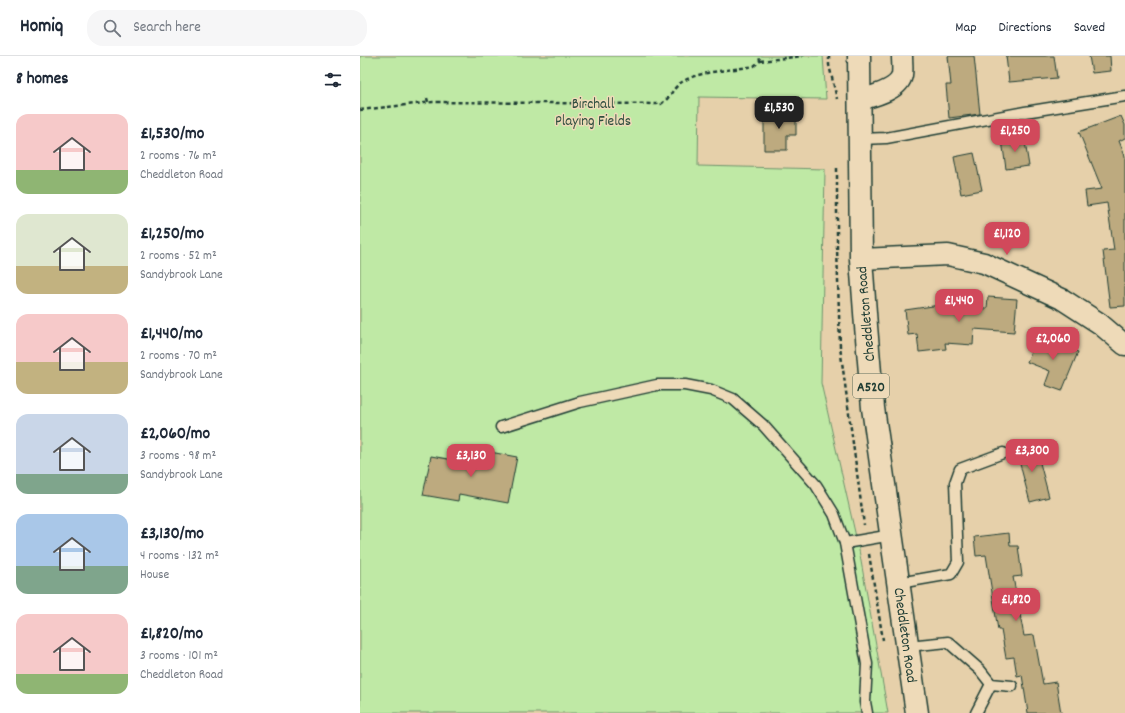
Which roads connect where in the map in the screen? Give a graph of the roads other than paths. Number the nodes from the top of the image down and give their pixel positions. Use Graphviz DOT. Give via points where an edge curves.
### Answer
graph roads {
  1 [pos="860,56"];
  2 [pos="902,56"];
  3 [pos="1125,96"];
  4 [pos="860,100"];
  5 [pos="861,139"];
  6 [pos="861,259"];
  7 [pos="1125,345"];
  8 [pos="501,427"];
  9 [pos="1003,453"];
  10 [pos="892,534"];
  11 [pos="845,543"];
  12 [pos="899,583"];
  13 [pos="908,646"];
  14 [pos="992,684"];
  15 [pos="1012,686"];
  16 [pos="867,713"];
  17 [pos="917,713"];
  18 [pos="976,713"];
  1 -- 4 [label="highway, Cheddleton Road / A520"];
  2 -- 4 [label="street" via="902,77 896,85"];
  3 -- 5 [label="lane" via="886,138"];
  4 -- 5 [label="highway, Cheddleton Road / A520"];
  5 -- 6 [label="highway, Cheddleton Road / A520"];
  6 -- 7 [label="street" via="948,255 984,264 1062,299 1099,323"];
  6 -- 10 [label="highway, Cheddleton Road / A520" via="873,408"];
  8 -- 11 [label="lane" via="580,402 657,385 685,385 711,390 732,399 768,430 816,485 834,514"];
  9 -- 12 [label="lane" via="960,469 955,483 958,562 951,574"];
  10 -- 11 [label="lane"];
  10 -- 12 [label="highway, Cheddleton Road / A520"];
  11 -- 16 [label="lane" via="867,664"];
  12 -- 13 [label="highway, Cheddleton Road / A520"];
  13 -- 14 [label="lane" via="948,642"];
  13 -- 17 [label="highway, Cheddleton Road / A520"];
  14 -- 15 [label="lane"];
  14 -- 18 [label="lane"];
}
